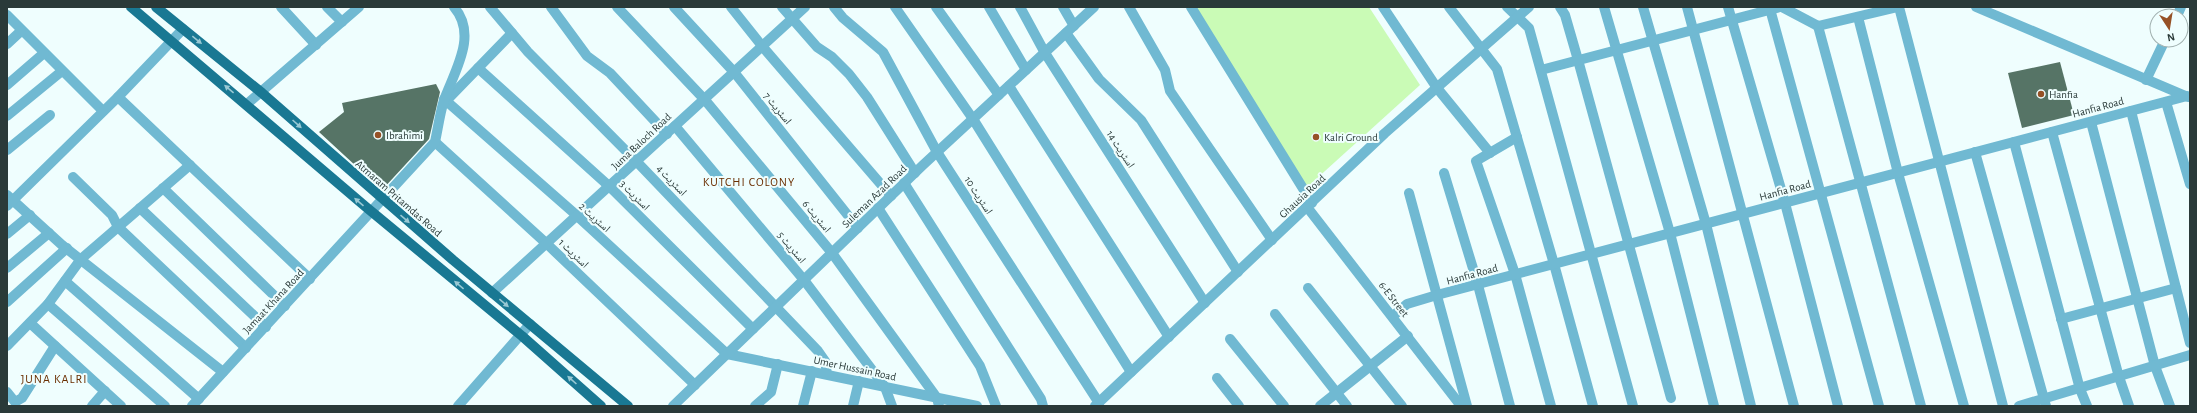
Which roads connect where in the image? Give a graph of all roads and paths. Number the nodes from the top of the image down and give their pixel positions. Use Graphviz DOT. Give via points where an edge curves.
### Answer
graph roads {
  1 [pos="10,7"];
  2 [pos="131,7"];
  3 [pos="156,7"];
  4 [pos="281,7"];
  5 [pos="327,7"];
  6 [pos="359,7"];
  7 [pos="454,7"];
  8 [pos="490,7"];
  9 [pos="551,7"];
  10 [pos="616,7"];
  11 [pos="674,7"];
  12 [pos="731,7"];
  13 [pos="782,7"];
  14 [pos="805,7"];
  15 [pos="834,7"];
  16 [pos="895,7"];
  17 [pos="936,7"];
  18 [pos="989,7"];
  19 [pos="1020,7"];
  20 [pos="1063,7"];
  21 [pos="1094,7"];
  22 [pos="1129,7"];
  23 [pos="1191,7"];
  24 [pos="1383,7"];
  25 [pos="1449,7"];
  26 [pos="1508,7"];
  27 [pos="1529,7"];
  28 [pos="1560,7"];
  29 [pos="1604,7"];
  30 [pos="1644,7"];
  31 [pos="1687,7"];
  32 [pos="1728,7"];
  33 [pos="1898,7"];
  34 [pos="1976,7"];
  35 [pos="1777,8"];
  36 [pos="7,9"];
  37 [pos="7,15"];
  38 [pos="1858,17"];
  39 [pos="1517,18"];
  40 [pos="1732,19"];
  41 [pos="791,20"];
  42 [pos="342,22"];
  43 [pos="1818,26"];
  44 [pos="183,29"];
  45 [pos="1694,29"];
  46 [pos="1070,30"];
  47 [pos="21,31"];
  48 [pos="512,33"];
  49 [pos="1653,40"];
  50 [pos="171,41"];
  51 [pos="7,44"];
  52 [pos="316,46"];
  53 [pos="762,46"];
  54 [pos="2161,48"];
  55 [pos="1481,49"];
  56 [pos="1617,51"];
  57 [pos="1045,52"];
  58 [pos="44,53"];
  59 [pos="1578,60"];
  60 [pos="478,68"];
  61 [pos="1026,70"];
  62 [pos="1541,70"];
  63 [pos="62,71"];
  64 [pos="734,72"];
  65 [pos="2146,80"];
  66 [pos="7,85"];
  67 [pos="1009,86"];
  68 [pos="1437,88"];
  69 [pos="262,93"];
  70 [pos="999,95"];
  71 [pos="118,97"];
  72 [pos="2189,97"];
  73 [pos="705,100"];
  74 [pos="444,102"];
  75 [pos="2166,102"];
  76 [pos="247,104"];
  77 [pos="104,111"];
  78 [pos="2130,111"];
  79 [pos="50,115"];
  80 [pos="7,116"];
  81 [pos="973,119"];
  82 [pos="2091,122"];
  83 [pos="671,130"];
  84 [pos="2052,132"];
  85 [pos="1517,137"];
  86 [pos="435,142"];
  87 [pos="2014,142"];
  88 [pos="7,150"];
  89 [pos="937,152"];
  90 [pos="1975,152"];
  91 [pos="1490,153"];
  92 [pos="637,162"];
  93 [pos="1939,162"];
  94 [pos="190,165"];
  95 [pos="915,173"];
  96 [pos="1444,173"];
  97 [pos="1898,173"];
  98 [pos="73,177"];
  99 [pos="904,183"];
  100 [pos="1861,183"];
  101 [pos="2190,184"];
  102 [pos="610,186"];
  103 [pos="163,188"];
  104 [pos="1410,193"];
  105 [pos="1822,193"];
  106 [pos="891,196"];
  107 [pos="383,200"];
  108 [pos="9,201"];
  109 [pos="1785,203"];
  110 [pos="1310,205"];
  111 [pos="140,208"];
  112 [pos="878,208"];
  113 [pos="372,212"];
  114 [pos="1743,214"];
  115 [pos="30,215"];
  116 [pos="577,216"];
  117 [pos="1706,224"];
  118 [pos="118,227"];
  119 [pos="858,228"];
  120 [pos="49,233"];
  121 [pos="1670,233"];
  122 [pos="7,234"];
  123 [pos="1272,240"];
  124 [pos="547,244"];
  125 [pos="1630,244"];
  126 [pos="67,248"];
  127 [pos="832,253"];
  128 [pos="1592,254"];
  129 [pos="81,259"];
  130 [pos="1554,264"];
  131 [pos="7,268"];
  132 [pos="1238,272"];
  133 [pos="1515,274"];
  134 [pos="310,279"];
  135 [pos="804,280"];
  136 [pos="65,281"];
  137 [pos="1478,285"];
  138 [pos="1308,288"];
  139 [pos="2176,288"];
  140 [pos="492,293"];
  141 [pos="1437,295"];
  142 [pos="2137,298"];
  143 [pos="7,302"];
  144 [pos="1205,303"];
  145 [pos="48,304"];
  146 [pos="285,306"];
  147 [pos="776,306"];
  148 [pos="2100,308"];
  149 [pos="1275,314"];
  150 [pos="1393,316"];
  151 [pos="2061,319"];
  152 [pos="30,323"];
  153 [pos="530,324"];
  154 [pos="266,327"];
  155 [pos="753,329"];
  156 [pos="520,334"];
  157 [pos="1408,336"];
  158 [pos="1169,337"];
  159 [pos="1230,339"];
  160 [pos="2190,343"];
  161 [pos="7,346"];
  162 [pos="55,346"];
  163 [pos="246,348"];
  164 [pos="727,354"];
  165 [pos="2190,355"];
  166 [pos="778,364"];
  167 [pos="1370,366"];
  168 [pos="2155,366"];
  169 [pos="812,371"];
  170 [pos="223,372"];
  171 [pos="1131,372"];
  172 [pos="827,374"];
  173 [pos="2119,377"];
  174 [pos="1217,378"];
  175 [pos="859,381"];
  176 [pos="695,385"];
  177 [pos="885,387"];
  178 [pos="2080,388"];
  179 [pos="105,391"];
  180 [pos="7,393"];
  181 [pos="1336,393"];
  182 [pos="1671,398"];
  183 [pos="195,402"];
  184 [pos="938,402"];
  185 [pos="2045,403"];
  186 [pos="1097,404"];
  187 [pos="849,405"];
  188 [pos="92,406"];
  189 [pos="121,406"];
  190 [pos="165,406"];
  191 [pos="458,406"];
  192 [pos="601,406"];
  193 [pos="628,406"];
  194 [pos="673,406"];
  195 [pos="755,406"];
  196 [pos="803,406"];
  197 [pos="892,406"];
  198 [pos="977,406"];
  199 [pos="996,406"];
  200 [pos="1043,406"];
  201 [pos="1239,406"];
  202 [pos="1284,406"];
  203 [pos="1320,406"];
  204 [pos="1347,406"];
  205 [pos="1402,406"];
  206 [pos="1461,406"];
  207 [pos="1467,406"];
  208 [pos="1510,406"];
  209 [pos="1551,406"];
  210 [pos="1593,406"];
  211 [pos="1633,406"];
  212 [pos="1714,406"];
  213 [pos="1751,406"];
  214 [pos="1794,406"];
  215 [pos="1838,406"];
  216 [pos="1879,406"];
  217 [pos="1921,406"];
  218 [pos="1964,406"];
  219 [pos="2003,406"];
  220 [pos="2019,406"];
  221 [pos="2087,406"];
  222 [pos="2129,406"];
  223 [pos="2170,406"];
  1 -- 36 [label="street"];
  2 -- 50 [label="main road"];
  3 -- 44 [label="main road, Atmaram Pritamdas Road"];
  4 -- 52 [label="street"];
  5 -- 42 [label="street"];
  6 -- 42 [label="street"];
  7 -- 74 [label="street" via="461,16 465,33 460,63"];
  8 -- 48 [label="street, اسٹریٹ 4"];
  9 -- 83 [label="street, اسٹریٹ 5" via="587,56 610,73"];
  10 -- 73 [label="street, اسٹریٹ 6"];
  11 -- 64 [label="street, اسٹریٹ 7"];
  12 -- 53 [label="street"];
  13 -- 41 [label="street"];
  14 -- 41 [label="street, Juma Baloch Road"];
  15 -- 89 [label="street, اسٹریٹ 10" via="843,18 883,52"];
  16 -- 81 [label="street"];
  17 -- 70 [label="street"];
  18 -- 61 [label="street"];
  19 -- 57 [label="street, اسٹریٹ 14"];
  20 -- 46 [label="street"];
  21 -- 46 [label="street, Suleman Azad Road"];
  22 -- 123 [label="street" via="1165,70 1170,91"];
  23 -- 110 [label="street, 6-E Street"];
  24 -- 68 [label="street"];
  25 -- 55 [label="street"];
  26 -- 39 [label="street"];
  27 -- 39 [label="street, Ghausia Road"];
  28 -- 59 [label="street" via="1565,15"];
  29 -- 56 [label="street"];
  30 -- 49 [label="street"];
  31 -- 45 [label="street"];
  32 -- 40 [label="street"];
  33 -- 38 [label="street"];
  33 -- 93 [label="street"];
  34 -- 65 [label="street"];
  35 -- 40 [label="street"];
  35 -- 43 [label="street"];
  35 -- 105 [label="street"];
  37 -- 47 [label="street"];
  38 -- 43 [label="street"];
  38 -- 97 [label="street"];
  39 -- 55 [label="street, Ghausia Road"];
  39 -- 62 [label="street" via="1529,28"];
  40 -- 45 [label="street"];
  40 -- 109 [label="street"];
  41 -- 53 [label="street, Juma Baloch Road"];
  41 -- 95 [label="street" via="816,47 832,57 849,74 867,97"];
  42 -- 52 [label="street"];
  43 -- 100 [label="street"];
  44 -- 50 [label="street"];
  44 -- 69 [label="main road, Atmaram Pritamdas Road, one-way"];
  45 -- 49 [label="street"];
  45 -- 114 [label="street"];
  46 -- 57 [label="street, Suleman Azad Road"];
  46 -- 132 [label="street" via="1099,79 1141,120"];
  47 -- 51 [label="street"];
  47 -- 58 [label="street"];
  48 -- 60 [label="street"];
  48 -- 92 [label="street, اسٹریٹ 4"];
  49 -- 56 [label="street"];
  49 -- 117 [label="street"];
  50 -- 71 [label="street"];
  76 -- 50 [label="main road, one-way"];
  52 -- 69 [label="street"];
  53 -- 64 [label="street, Juma Baloch Road"];
  53 -- 106 [label="street"];
  54 -- 65 [label="street"];
  55 -- 68 [label="street, Ghausia Road"];
  55 -- 85 [label="street" via="1497,69"];
  56 -- 59 [label="street"];
  56 -- 121 [label="street"];
  57 -- 61 [label="street, Suleman Azad Road"];
  57 -- 144 [label="street, اسٹریٹ 14"];
  58 -- 63 [label="street"];
  58 -- 66 [label="street"];
  59 -- 62 [label="street"];
  59 -- 125 [label="street"];
  60 -- 74 [label="street"];
  60 -- 102 [label="street, اسٹریٹ 3"];
  61 -- 67 [label="street, Suleman Azad Road"];
  62 -- 128 [label="street"];
  63 -- 77 [label="street"];
  63 -- 80 [label="street"];
  64 -- 73 [label="street, Juma Baloch Road"];
  64 -- 119 [label="street, اسٹریٹ 7"];
  65 -- 72 [label="street"];
  67 -- 70 [label="street, Suleman Azad Road"];
  67 -- 158 [label="street"];
  68 -- 91 [label="street"];
  68 -- 110 [label="street, Ghausia Road"];
  69 -- 76 [label="street"];
  69 -- 107 [label="main road, Atmaram Pritamdas Road, one-way"];
  70 -- 81 [label="street, Suleman Azad Road"];
  71 -- 77 [label="street"];
  71 -- 94 [label="street"];
  72 -- 75 [label="street, Hanfia Road"];
  73 -- 83 [label="street, Juma Baloch Road"];
  73 -- 127 [label="street, اسٹریٹ 6"];
  74 -- 86 [label="street"];
  74 -- 116 [label="street, اسٹریٹ 2"];
  75 -- 78 [label="street, Hanfia Road"];
  75 -- 101 [label="street"];
  113 -- 76 [label="main road, one-way"];
  77 -- 108 [label="street"];
  78 -- 82 [label="street, Hanfia Road"];
  78 -- 139 [label="street"];
  79 -- 88 [label="street"];
  81 -- 89 [label="street, Suleman Azad Road"];
  81 -- 171 [label="street"];
  82 -- 84 [label="street, Hanfia Road"];
  82 -- 142 [label="street"];
  83 -- 92 [label="street, Juma Baloch Road"];
  83 -- 135 [label="street, اسٹریٹ 5"];
  84 -- 87 [label="street, Hanfia Road"];
  84 -- 148 [label="street"];
  85 -- 91 [label="street"];
  85 -- 130 [label="street"];
  86 -- 107 [label="street, Jamaat Khana Road"];
  86 -- 124 [label="street, اسٹریٹ 1"];
  87 -- 90 [label="street, Hanfia Road"];
  87 -- 151 [label="street"];
  89 -- 95 [label="street, Suleman Azad Road"];
  89 -- 186 [label="street, اسٹریٹ 10"];
  90 -- 93 [label="street, Hanfia Road"];
  90 -- 185 [label="street"];
  91 -- 133 [label="street" via="1476,161"];
  92 -- 102 [label="street, Juma Baloch Road"];
  92 -- 147 [label="street, اسٹریٹ 4"];
  93 -- 97 [label="street, Hanfia Road"];
  93 -- 219 [label="street"];
  94 -- 103 [label="street"];
  94 -- 134 [label="street"];
  95 -- 99 [label="street, Suleman Azad Road"];
  96 -- 137 [label="street"];
  97 -- 100 [label="street, Hanfia Road"];
  97 -- 218 [label="street"];
  98 -- 118 [label="street" via="112,215"];
  99 -- 106 [label="street, Suleman Azad Road"];
  99 -- 200 [label="street" via="1041,399"];
  100 -- 105 [label="street, Hanfia Road"];
  100 -- 217 [label="street"];
  102 -- 116 [label="street, Juma Baloch Road"];
  102 -- 155 [label="street, اسٹریٹ 3"];
  103 -- 111 [label="street"];
  103 -- 146 [label="street"];
  104 -- 141 [label="street"];
  105 -- 109 [label="street, Hanfia Road"];
  105 -- 216 [label="street"];
  106 -- 112 [label="street, Suleman Azad Road"];
  107 -- 113 [label="street, Jamaat Khana Road"];
  107 -- 140 [label="main road, Atmaram Pritamdas Road, one-way"];
  108 -- 115 [label="street"];
  109 -- 114 [label="street, Hanfia Road"];
  109 -- 215 [label="street"];
  110 -- 123 [label="street, Ghausia Road"];
  110 -- 150 [label="street, 6-E Street"];
  111 -- 118 [label="street"];
  111 -- 154 [label="street"];
  112 -- 119 [label="street, Suleman Azad Road"];
  112 -- 199 [label="street" via="980,366"];
  113 -- 134 [label="street, Jamaat Khana Road"];
  156 -- 113 [label="main road, one-way"];
  114 -- 117 [label="street, Hanfia Road"];
  114 -- 214 [label="street"];
  115 -- 120 [label="street"];
  115 -- 122 [label="street"];
  116 -- 124 [label="street, Juma Baloch Road"];
  116 -- 164 [label="street, اسٹریٹ 2"];
  117 -- 121 [label="street, Hanfia Road"];
  117 -- 213 [label="street"];
  118 -- 129 [label="street"];
  118 -- 163 [label="street"];
  119 -- 127 [label="street, Suleman Azad Road"];
  120 -- 126 [label="street"];
  120 -- 131 [label="street"];
  121 -- 125 [label="street, Hanfia Road"];
  121 -- 212 [label="street"];
  123 -- 132 [label="street, Ghausia Road"];
  124 -- 140 [label="street, Juma Baloch Road"];
  124 -- 176 [label="street, اسٹریٹ 1"];
  125 -- 128 [label="street, Hanfia Road"];
  125 -- 182 [label="street"];
  126 -- 129 [label="street"];
  126 -- 143 [label="street"];
  127 -- 135 [label="street, Suleman Azad Road"];
  127 -- 184 [label="street, اسٹریٹ 6"];
  128 -- 130 [label="street, Hanfia Road"];
  128 -- 211 [label="street"];
  129 -- 136 [label="street"];
  129 -- 170 [label="street"];
  130 -- 133 [label="street, Hanfia Road"];
  130 -- 210 [label="street"];
  132 -- 144 [label="street, Ghausia Road"];
  133 -- 137 [label="street, Hanfia Road"];
  133 -- 209 [label="street"];
  134 -- 146 [label="street, Jamaat Khana Road"];
  135 -- 147 [label="street, Suleman Azad Road"];
  135 -- 177 [label="street, اسٹریٹ 5"];
  136 -- 145 [label="street"];
  136 -- 183 [label="street"];
  137 -- 141 [label="street, Hanfia Road"];
  137 -- 208 [label="street"];
  138 -- 167 [label="street"];
  139 -- 142 [label="street"];
  139 -- 160 [label="street"];
  140 -- 153 [label="main road, Atmaram Pritamdas Road, one-way"];
  141 -- 150 [label="street, Hanfia Road" via="1407,304"];
  141 -- 207 [label="street"];
  142 -- 148 [label="street"];
  142 -- 168 [label="street"];
  144 -- 158 [label="street, Ghausia Road"];
  145 -- 152 [label="street"];
  145 -- 190 [label="street"];
  146 -- 154 [label="street, Jamaat Khana Road"];
  147 -- 155 [label="street, Suleman Azad Road"];
  147 -- 172 [label="street, اسٹریٹ 4" via="818,351 825,361"];
  148 -- 151 [label="street"];
  148 -- 173 [label="street"];
  149 -- 181 [label="street"];
  150 -- 157 [label="street, 6-E Street"];
  151 -- 178 [label="street"];
  152 -- 161 [label="street"];
  152 -- 162 [label="street"];
  153 -- 156 [label="street"];
  153 -- 193 [label="main road, Atmaram Pritamdas Road"];
  154 -- 163 [label="street, Jamaat Khana Road"];
  155 -- 164 [label="street, Suleman Azad Road"];
  156 -- 191 [label="street"];
  192 -- 156 [label="main road, one-way"];
  157 -- 167 [label="street"];
  157 -- 206 [label="street, 6-E Street"];
  158 -- 171 [label="street, Ghausia Road"];
  159 -- 202 [label="street"];
  162 -- 179 [label="street"];
  162 -- 180 [label="street" via="22,398 15,402"];
  163 -- 170 [label="street, Jamaat Khana Road"];
  164 -- 166 [label="street, Umer Hussain Road"];
  164 -- 176 [label="street, Suleman Azad Road"];
  165 -- 168 [label="street"];
  166 -- 169 [label="street, Umer Hussain Road"];
  166 -- 195 [label="street" via="770,392"];
  167 -- 181 [label="street"];
  167 -- 205 [label="street"];
  168 -- 173 [label="street"];
  168 -- 223 [label="street"];
  169 -- 172 [label="street, Umer Hussain Road"];
  169 -- 196 [label="street"];
  170 -- 183 [label="street, Jamaat Khana Road"];
  171 -- 186 [label="street, Ghausia Road"];
  172 -- 175 [label="street, Umer Hussain Road"];
  173 -- 178 [label="street"];
  173 -- 222 [label="street"];
  174 -- 201 [label="street"];
  175 -- 177 [label="street, Umer Hussain Road"];
  175 -- 187 [label="street"];
  176 -- 194 [label="street, Suleman Azad Road"];
  177 -- 184 [label="street, Umer Hussain Road"];
  177 -- 197 [label="street, اسٹریٹ 5"];
  178 -- 185 [label="street"];
  178 -- 221 [label="street"];
  179 -- 188 [label="street"];
  179 -- 189 [label="street"];
  181 -- 203 [label="street"];
  181 -- 204 [label="street"];
  184 -- 198 [label="street, Umer Hussain Road"];
  185 -- 220 [label="street"];
}
